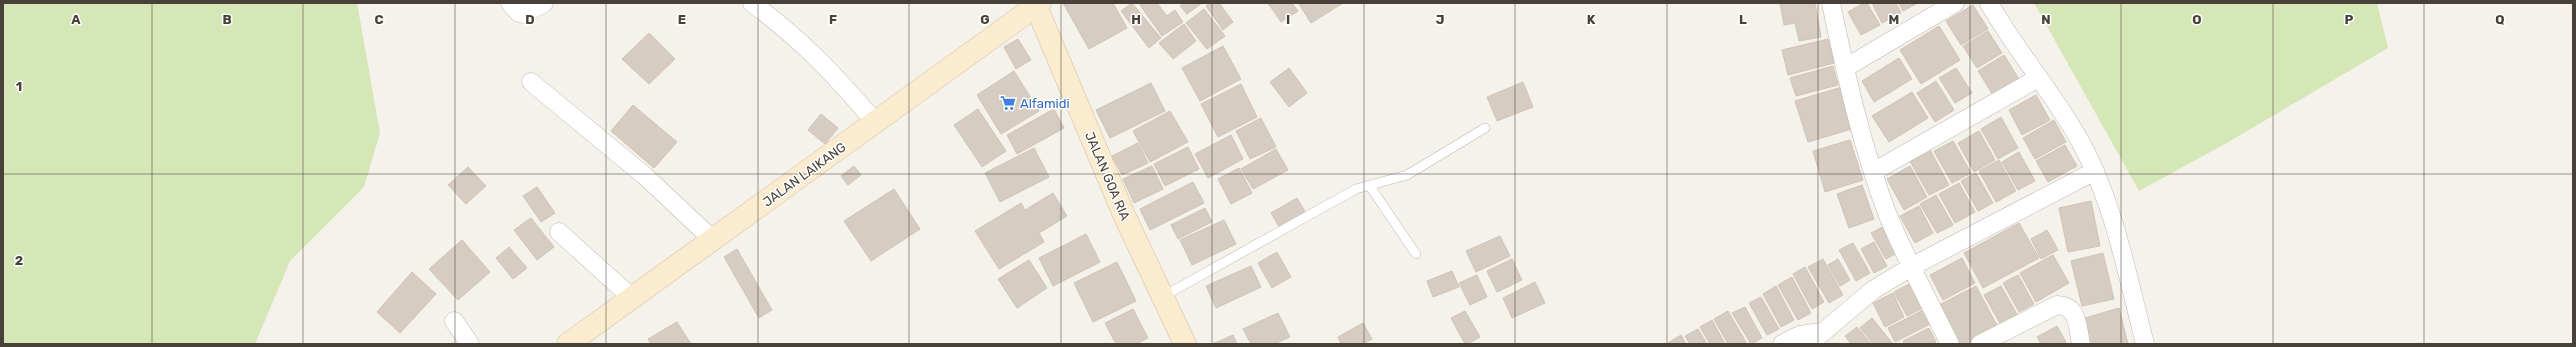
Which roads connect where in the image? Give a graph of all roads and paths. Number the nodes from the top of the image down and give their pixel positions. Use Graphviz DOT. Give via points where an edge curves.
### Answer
graph roads {
  1 [pos="510,3"];
  2 [pos="544,3"];
  3 [pos="752,3"];
  4 [pos="1831,3"];
  5 [pos="1955,3"];
  6 [pos="1989,3"];
  7 [pos="1037,4"];
  8 [pos="1845,68"];
  9 [pos="2038,78"];
  10 [pos="531,82"];
  11 [pos="875,122"];
  12 [pos="1485,128"];
  13 [pos="2095,171"];
  14 [pos="1873,172"];
  15 [pos="1369,185"];
  16 [pos="559,232"];
  17 [pos="712,239"];
  18 [pos="1416,254"];
  19 [pos="1911,267"];
  20 [pos="631,297"];
  21 [pos="1162,297"];
  22 [pos="454,321"];
  23 [pos="1823,332"];
  24 [pos="470,344"];
  25 [pos="568,344"];
  26 [pos="1184,344"];
  27 [pos="1782,344"];
  28 [pos="1809,344"];
  29 [pos="1950,344"];
  30 [pos="1980,344"];
  31 [pos="2081,344"];
  32 [pos="2145,344"];
  1 -- 2 [label="street" via="519,13 524,14"];
  3 -- 11 [label="street" via="807,47 836,76"];
  4 -- 8 [label="street"];
  5 -- 8 [label="street"];
  6 -- 9 [label="street"];
  7 -- 11 [label="main road, JALAN LAIKANG"];
  7 -- 21 [label="main road, JALAN GOA RIA" via="1124,215"];
  8 -- 14 [label="street"];
  9 -- 13 [label="street" via="2077,135"];
  9 -- 14 [label="street"];
  10 -- 17 [label="street" via="645,176"];
  11 -- 17 [label="main road, JALAN LAIKANG"];
  12 -- 15 [label="lane" via="1407,174"];
  13 -- 19 [label="street"];
  13 -- 32 [label="street" via="2121,252"];
  14 -- 19 [label="street" via="1889,218"];
  15 -- 18 [label="lane"];
  15 -- 21 [label="lane" via="1356,189"];
  16 -- 20 [label="street"];
  17 -- 20 [label="main road, JALAN LAIKANG"];
  19 -- 23 [label="street" via="1873,290"];
  19 -- 29 [label="street"];
  20 -- 25 [label="main road, JALAN LAIKANG"];
  21 -- 26 [label="main road, JALAN GOA RIA"];
  22 -- 24 [label="street"];
  23 -- 27 [label="street" via="1800,336"];
  23 -- 28 [label="street"];
  30 -- 31 [label="street" via="2057,305 2067,306 2074,311"];
}
